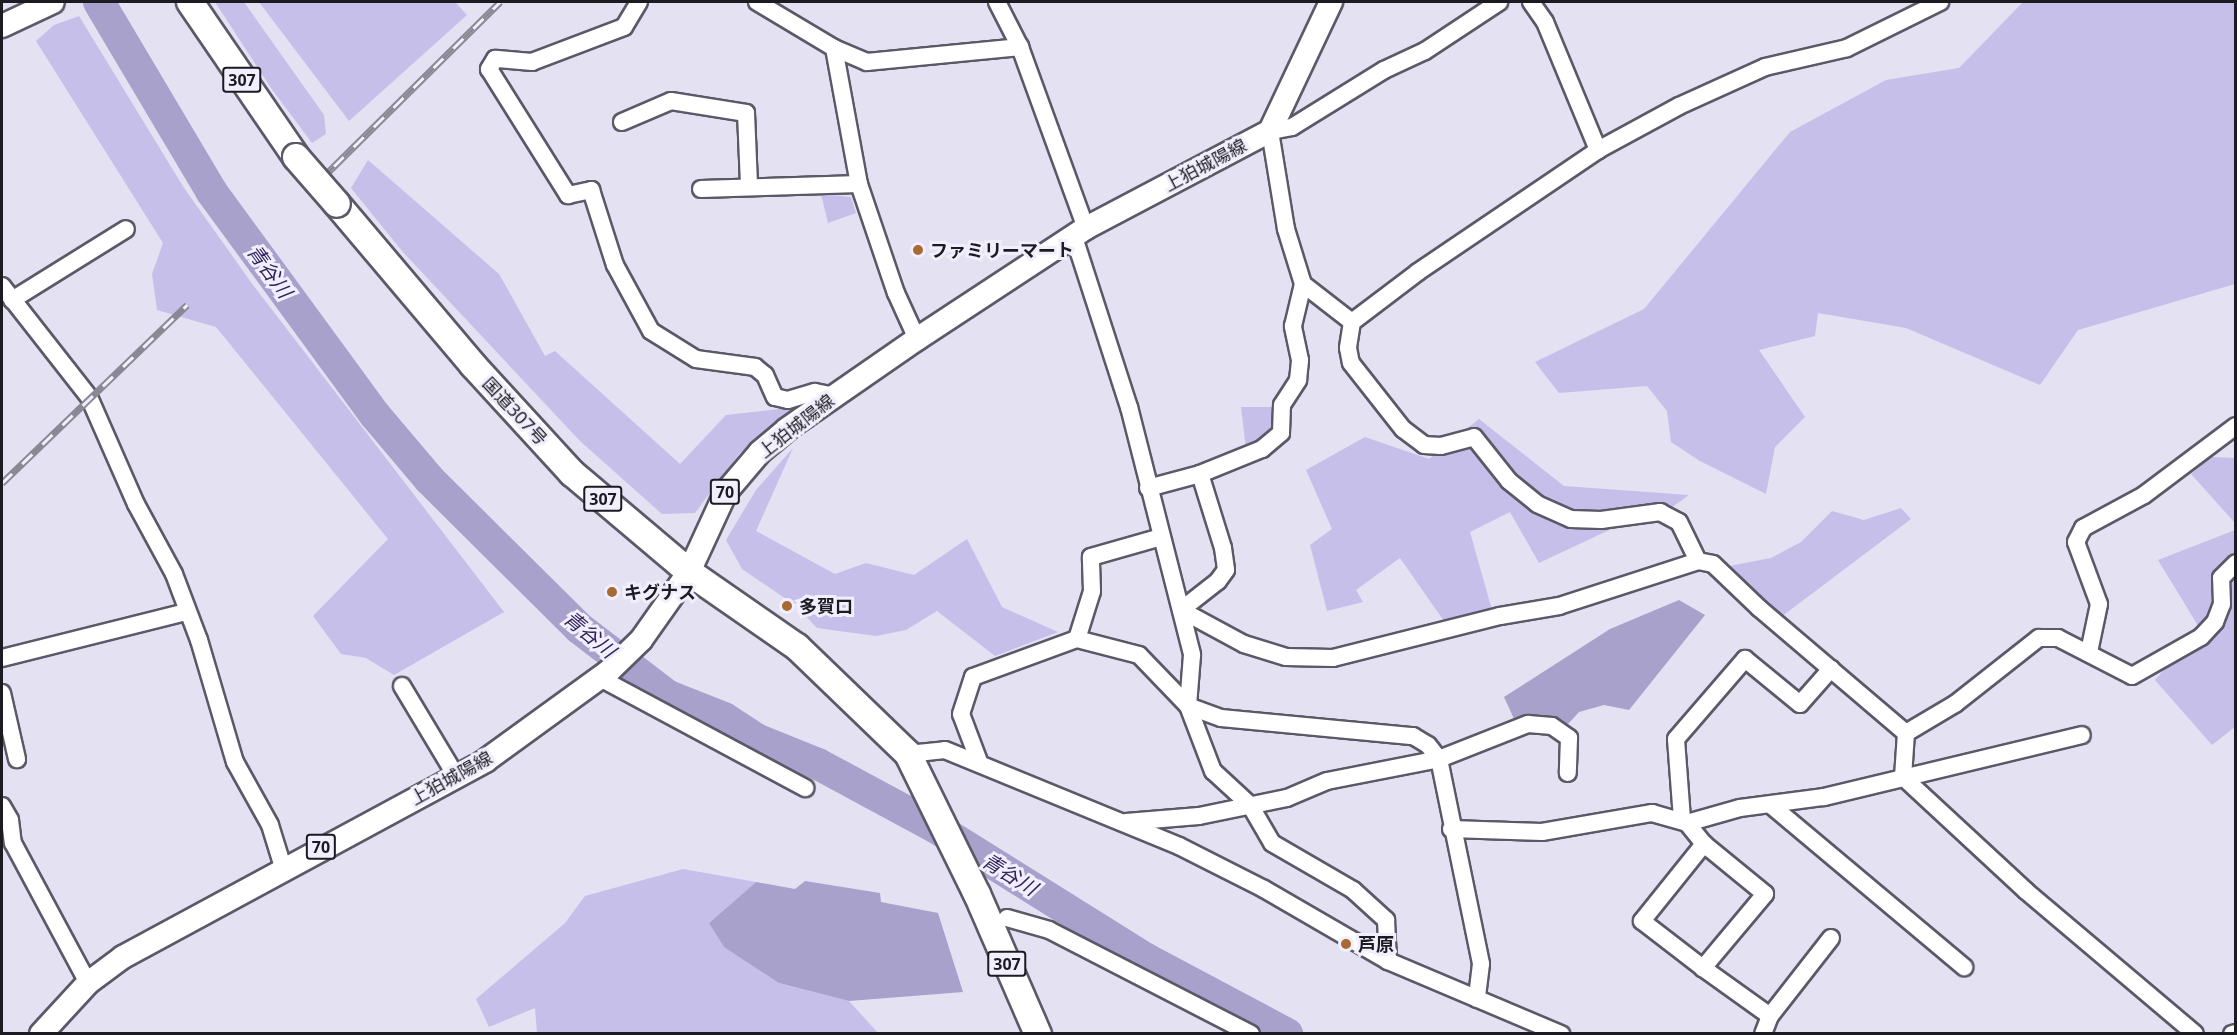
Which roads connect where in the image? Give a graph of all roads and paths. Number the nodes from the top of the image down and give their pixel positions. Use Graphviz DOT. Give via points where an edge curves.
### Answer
graph roads {
  1 [pos="52,2"];
  2 [pos="190,2"];
  3 [pos="639,2"];
  4 [pos="757,2"];
  5 [pos="997,2"];
  6 [pos="1331,2"];
  7 [pos="1499,2"];
  8 [pos="1531,2"];
  9 [pos="1940,2"];
  10 [pos="2,26"];
  11 [pos="834,48"];
  12 [pos="1020,48"];
  13 [pos="622,122"];
  14 [pos="1270,131"];
  15 [pos="1598,150"];
  16 [pos="859,184"];
  17 [pos="749,185"];
  18 [pos="701,189"];
  19 [pos="126,229"];
  20 [pos="1080,232"];
  21 [pos="1302,284"];
  22 [pos="2,286"];
  23 [pos="12,300"];
  24 [pos="1352,322"];
  25 [pos="917,339"];
  26 [pos="835,396"];
  27 [pos="2235,426"];
  28 [pos="1200,474"];
  29 [pos="1148,488"];
  30 [pos="1161,537"];
  31 [pos="1698,561"];
  32 [pos="2235,562"];
  33 [pos="689,572"];
  34 [pos="1181,610"];
  35 [pos="187,612"];
  36 [pos="1077,639"];
  37 [pos="2089,652"];
  38 [pos="2,658"];
  39 [pos="1831,669"];
  40 [pos="605,675"];
  41 [pos="402,686"];
  42 [pos="2,693"];
  43 [pos="1188,706"];
  44 [pos="1906,733"];
  45 [pos="2082,735"];
  46 [pos="908,754"];
  47 [pos="17,759"];
  48 [pos="1439,759"];
  49 [pos="980,764"];
  50 [pos="1568,773"];
  51 [pos="456,776"];
  52 [pos="1903,777"];
  53 [pos="805,788"];
  54 [pos="2,806"];
  55 [pos="1250,806"];
  56 [pos="1772,806"];
  57 [pos="1684,821"];
  58 [pos="1122,823"];
  59 [pos="1451,828"];
  60 [pos="1704,844"];
  61 [pos="283,867"];
  62 [pos="1007,918"];
  63 [pos="1831,938"];
  64 [pos="1389,961"];
  65 [pos="1964,967"];
  66 [pos="1703,968"];
  67 [pos="88,983"];
  68 [pos="1477,999"];
  69 [pos="1770,1016"];
  70 [pos="41,1034"];
  71 [pos="1038,1034"];
  72 [pos="1251,1034"];
  73 [pos="1562,1034"];
  74 [pos="1763,1034"];
  75 [pos="2195,1034"];
  1 -- 10 [label="main road"];
  2 -- 33 [label="highway, 国道307号 / 307, bridge" via="296,157 473,365 572,473"];
  3 -- 26 [label="street" via="624,27 532,62 495,59 489,69 568,195 591,190 615,265 651,331 696,359 755,367 765,375 775,397 788,400 815,392"];
  4 -- 11 [label="street"];
  5 -- 12 [label="street"];
  6 -- 14 [label="main road"];
  7 -- 14 [label="street" via="1425,51 1384,70 1292,127"];
  8 -- 15 [label="street" via="1545,22"];
  9 -- 15 [label="street" via="1847,48 1765,67 1679,106"];
  11 -- 12 [label="street" via="867,62"];
  11 -- 16 [label="street"];
  12 -- 20 [label="street"];
  13 -- 17 [label="street" via="671,101 746,113"];
  14 -- 20 [label="main road, 上狛城陽線 / 70"];
  14 -- 21 [label="street" via="1286,229"];
  15 -- 24 [label="street" via="1418,272"];
  16 -- 17 [label="street"];
  16 -- 25 [label="street" via="896,293"];
  17 -- 18 [label="street"];
  19 -- 23 [label="street"];
  20 -- 25 [label="main road, 上狛城陽線 / 70"];
  20 -- 29 [label="street"];
  21 -- 24 [label="street"];
  21 -- 28 [label="street" via="1293,326 1300,360 1298,380 1282,405 1281,433 1263,449"];
  22 -- 23 [label="street"];
  23 -- 35 [label="street" via="89,397 136,504 174,574"];
  24 -- 31 [label="street" via="1348,348 1351,363 1403,429 1424,445 1441,446 1474,437 1509,481 1537,504 1571,519 1601,520 1659,512 1679,522"];
  25 -- 26 [label="main road, 上狛城陽線 / 70"];
  26 -- 33 [label="main road, 上狛城陽線 / 70" via="787,429 741,472 726,492"];
  27 -- 37 [label="street" via="2144,495 2083,528 2076,542 2099,604"];
  28 -- 29 [label="street"];
  28 -- 34 [label="street" via="1226,570"];
  29 -- 30 [label="street"];
  30 -- 34 [label="street"];
  30 -- 36 [label="street" via="1091,558 1092,591"];
  31 -- 34 [label="street" via="1559,606 1500,616 1333,658 1286,657 1244,644"];
  31 -- 39 [label="street" via="1713,564"];
  32 -- 37 [label="street" via="2221,578 2222,604 2215,622 2201,637 2132,676"];
  33 -- 40 [label="main road, 上狛城陽線 / 70" via="641,640"];
  33 -- 46 [label="highway, 国道307号 / 307" via="797,647"];
  34 -- 43 [label="street" via="1192,655"];
  35 -- 38 [label="street"];
  35 -- 61 [label="street" via="235,762 270,825"];
  36 -- 43 [label="street" via="1139,655"];
  36 -- 49 [label="street" via="973,677 961,714"];
  37 -- 44 [label="street" via="2058,638 2039,638 1955,704"];
  39 -- 44 [label="street"];
  39 -- 57 [label="street" via="1800,704 1745,659 1676,739"];
  40 -- 51 [label="main road, 上狛城陽線 / 70" via="485,761"];
  40 -- 53 [label="street"];
  41 -- 51 [label="street"];
  42 -- 47 [label="street"];
  43 -- 48 [label="street" via="1221,718 1413,736 1428,745"];
  43 -- 55 [label="street" via="1213,771"];
  44 -- 52 [label="street"];
  45 -- 52 [label="street"];
  46 -- 49 [label="street" via="945,750"];
  46 -- 71 [label="highway, 307" via="977,894"];
  48 -- 50 [label="street" via="1509,729 1528,724 1552,726 1569,738"];
  48 -- 55 [label="street" via="1327,781 1287,798"];
  48 -- 59 [label="street"];
  49 -- 58 [label="street"];
  51 -- 61 [label="main road, 上狛城陽線 / 70"];
  52 -- 56 [label="street"];
  52 -- 75 [label="street" via="2026,891"];
  54 -- 67 [label="street" via="10,820 13,843"];
  55 -- 58 [label="street" via="1199,816"];
  55 -- 64 [label="street" via="1272,843 1353,890 1386,920"];
  56 -- 57 [label="street" via="1740,808"];
  56 -- 65 [label="street"];
  57 -- 59 [label="street" via="1652,813 1542,832"];
  57 -- 60 [label="street"];
  58 -- 64 [label="street" via="1264,889"];
  59 -- 68 [label="street" via="1481,964"];
  60 -- 66 [label="street" via="1765,894"];
  60 -- 66 [label="street" via="1642,921"];
  61 -- 67 [label="main road, 上狛城陽線 / 70" via="148,942"];
  62 -- 72 [label="street" via="1049,930"];
  63 -- 69 [label="street"];
  64 -- 68 [label="street"];
  66 -- 69 [label="street"];
  67 -- 70 [label="main road, 上狛城陽線 / 70"];
  68 -- 73 [label="street"];
  69 -- 74 [label="street"];
}
